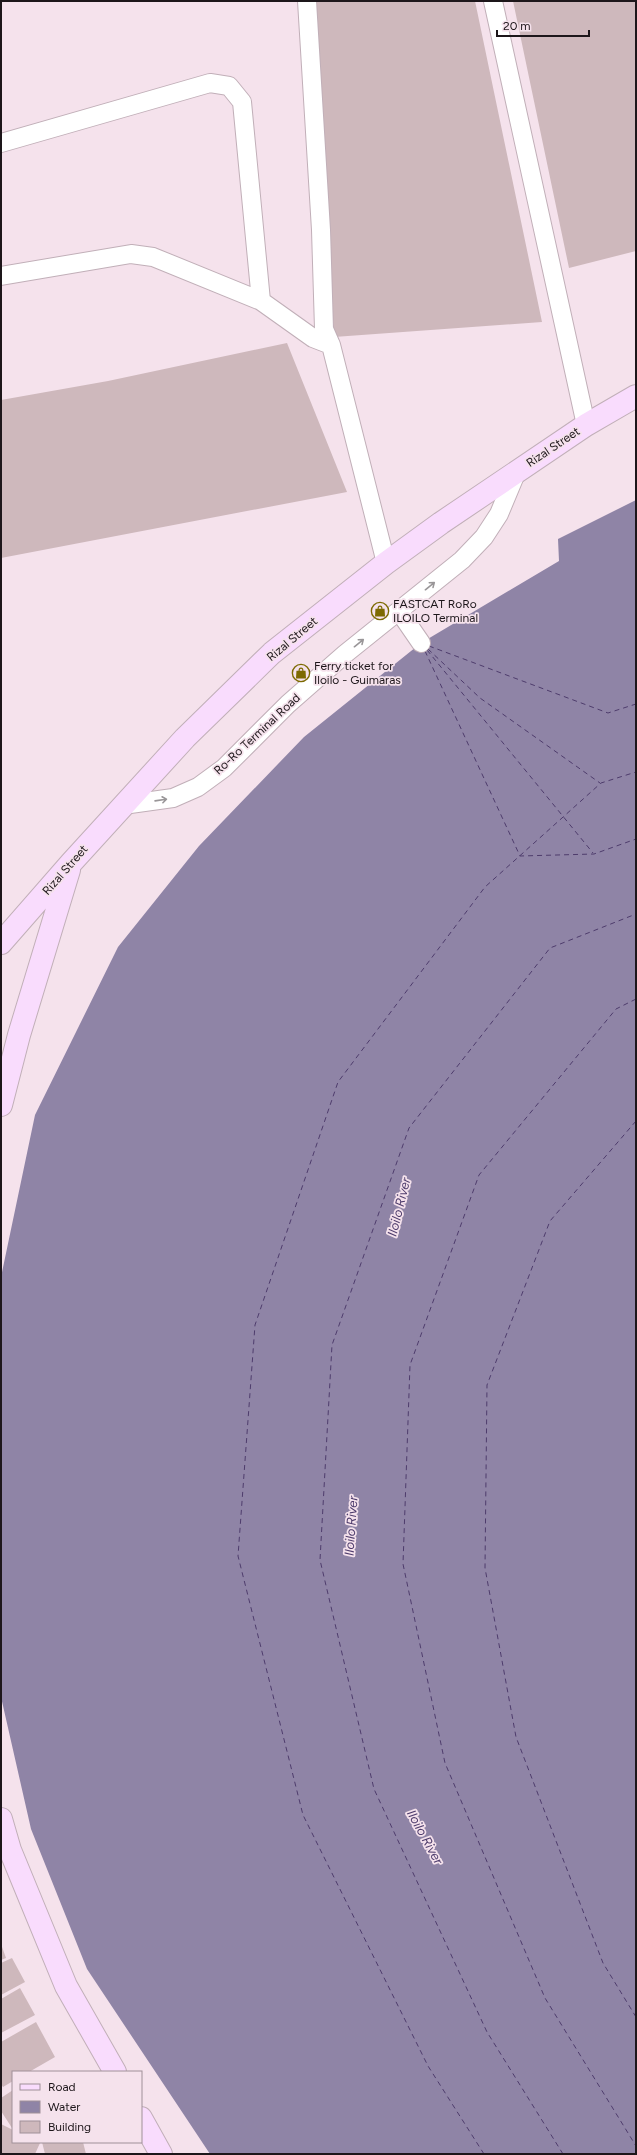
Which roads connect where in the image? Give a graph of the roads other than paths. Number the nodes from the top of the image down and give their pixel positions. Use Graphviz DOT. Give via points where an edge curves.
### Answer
graph roads {
  1 [pos="308,1"];
  2 [pos="493,1"];
  3 [pos="1,143"];
  4 [pos="1,276"];
  5 [pos="261,302"];
  6 [pos="331,346"];
  7 [pos="636,396"];
  8 [pos="586,425"];
  9 [pos="516,471"];
  10 [pos="386,562"];
  11 [pos="399,611"];
  12 [pos="421,643"];
  13 [pos="123,805"];
  14 [pos="71,863"];
  15 [pos="1,943"];
  16 [pos="1,1105"];
  17 [pos="1,1819"];
  18 [pos="114,2071"];
  19 [pos="142,2120"];
  20 [pos="162,2154"];
  1 -- 6 [label="lane" via="324,329"];
  2 -- 8 [label="lane"];
  3 -- 5 [label="lane" via="210,83 230,86 242,102"];
  4 -- 5 [label="lane" via="131,254 153,257"];
  5 -- 6 [label="lane" via="314,338"];
  6 -- 10 [label="lane"];
  7 -- 8 [label="main road, Rizal Street"];
  8 -- 9 [label="main road, Rizal Street"];
  9 -- 10 [label="main road, Rizal Street"];
  11 -- 9 [label="lane, Ro-Ro Terminal Road, one-way" via="462,560 484,537 499,514"];
  10 -- 13 [label="main road, Rizal Street" via="272,653 185,738"];
  11 -- 12 [label="lane"];
  13 -- 11 [label="lane, Ro-Ro Terminal Road, one-way" via="173,798 198,787 224,768 288,704 345,654"];
  13 -- 14 [label="main road, Rizal Street"];
  14 -- 15 [label="main road, Rizal Street"];
  14 -- 16 [label="main road" via="19,1035"];
  17 -- 18 [label="main road" via="10,1850 66,1986"];
  19 -- 20 [label="main road"];
}
